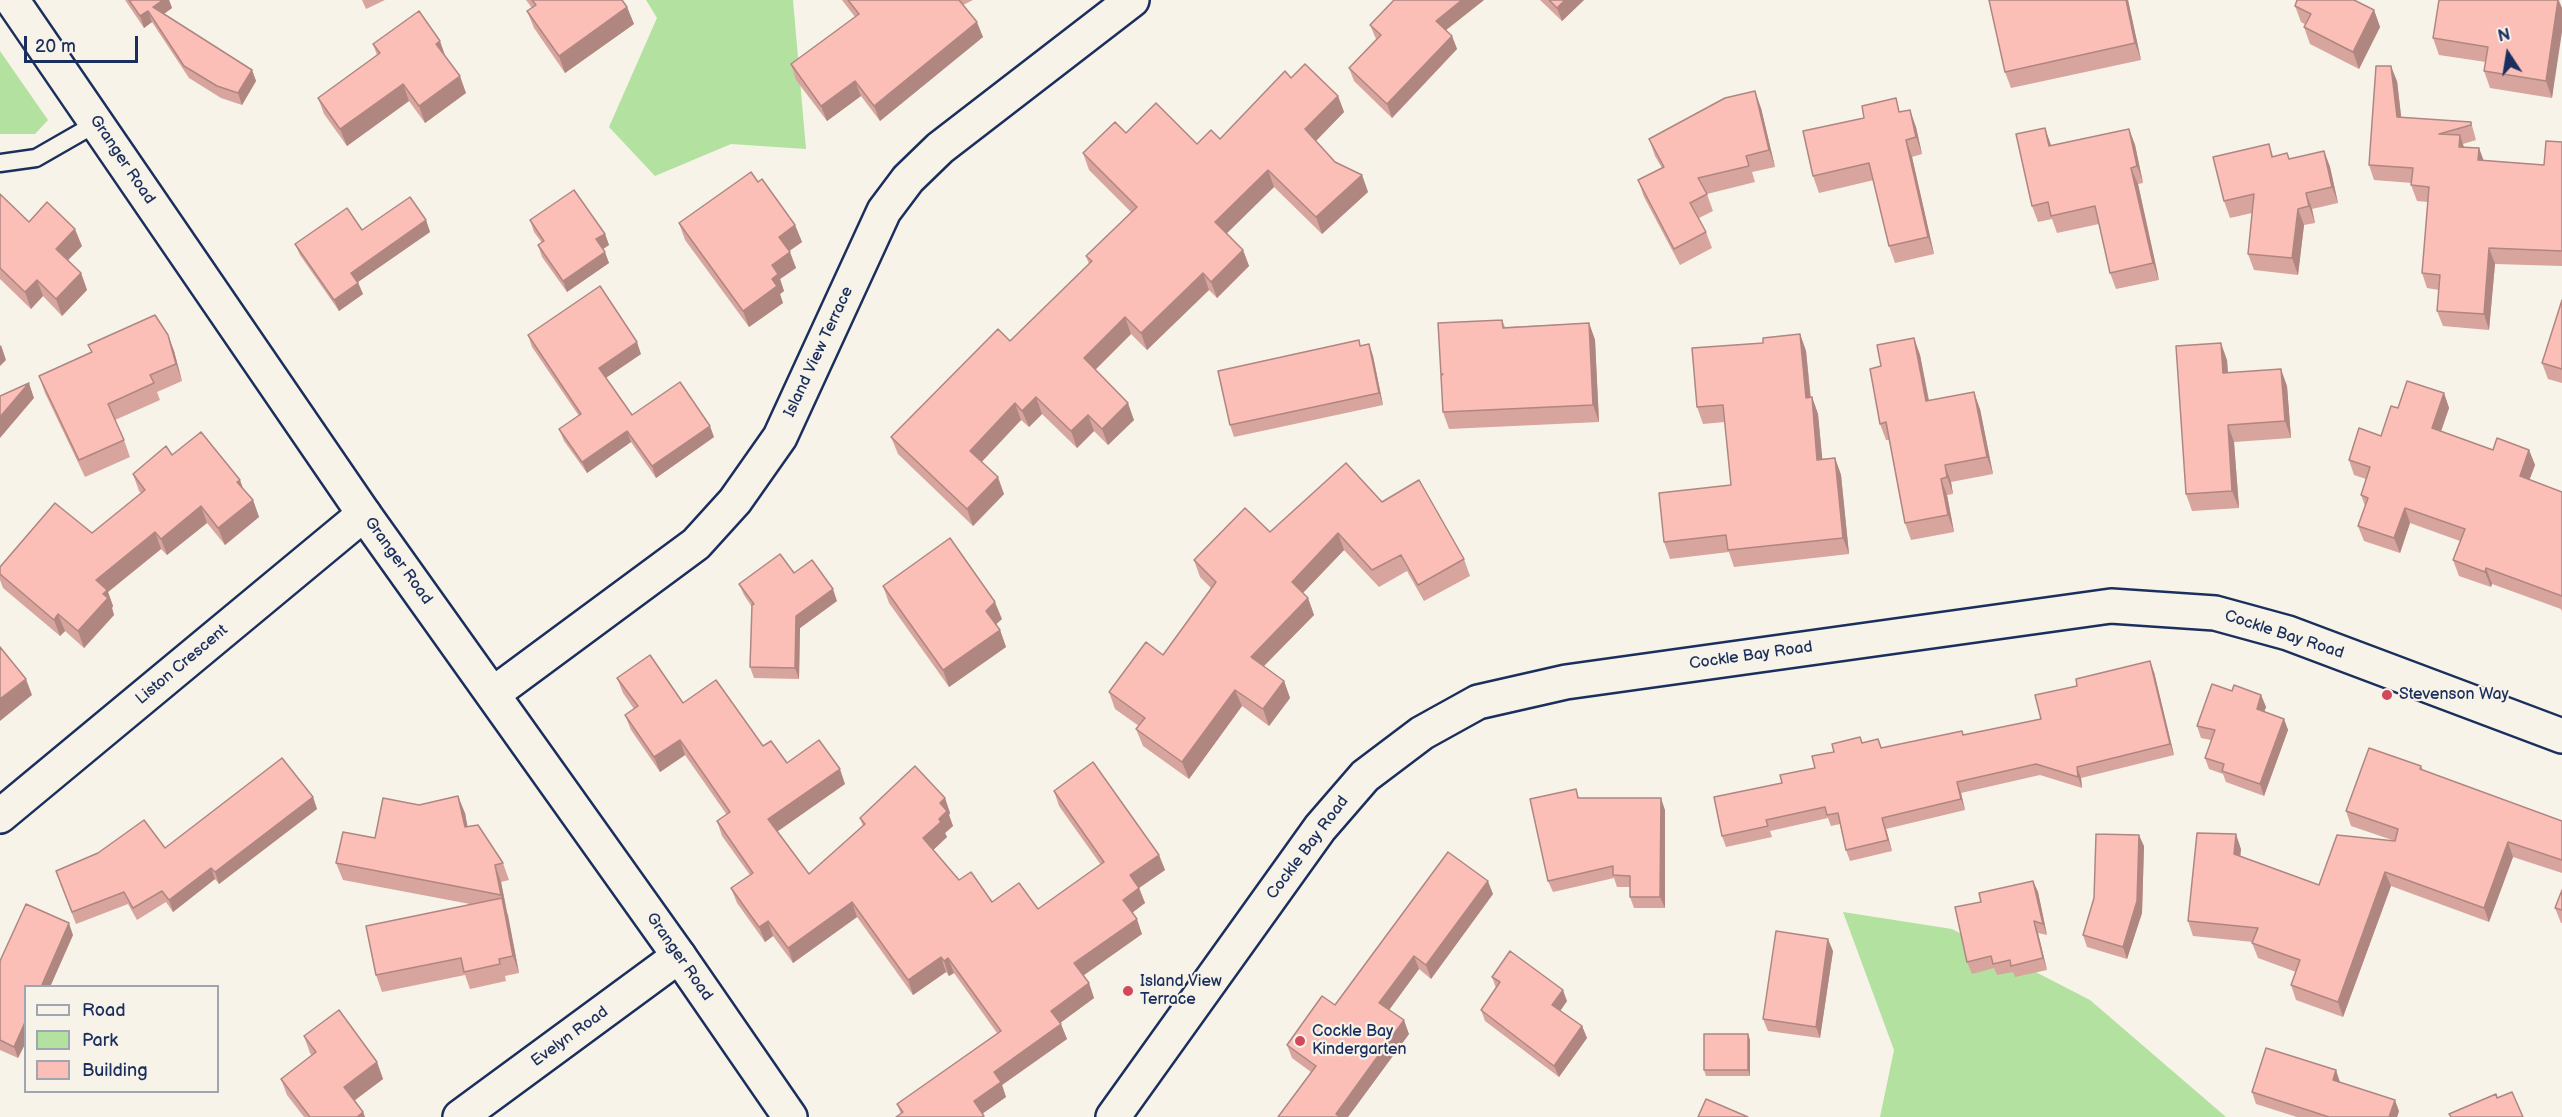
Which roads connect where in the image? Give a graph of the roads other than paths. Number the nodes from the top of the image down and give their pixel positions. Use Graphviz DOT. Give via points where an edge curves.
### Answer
graph roads {
  1 [pos="12,0"];
  2 [pos="1132,0"];
  3 [pos="97,123"];
  4 [pos="0,163"];
  5 [pos="364,513"];
  6 [pos="493,694"];
  7 [pos="2562,736"];
  8 [pos="0,816"];
  9 [pos="679,957"];
  10 [pos="460,1117"];
  11 [pos="790,1117"];
  12 [pos="1113,1117"];
  1 -- 3 [label="street, Granger Road"];
  2 -- 6 [label="street, Island View Terrace" via="940,148 908,178 884,211 780,437 735,501 696,544"];
  3 -- 4 [label="lane" via="36,158"];
  3 -- 5 [label="street, Granger Road"];
  5 -- 6 [label="street, Granger Road"];
  5 -- 8 [label="street, Liston Crescent"];
  6 -- 9 [label="street, Granger Road"];
  7 -- 12 [label="street, Cockle Bay Road" via="2288,633 2215,613 2111,606 1566,682 1478,702 1422,733 1365,776 1320,828"];
  9 -- 10 [label="street, Evelyn Road"];
  9 -- 11 [label="street, Granger Road"];
}
